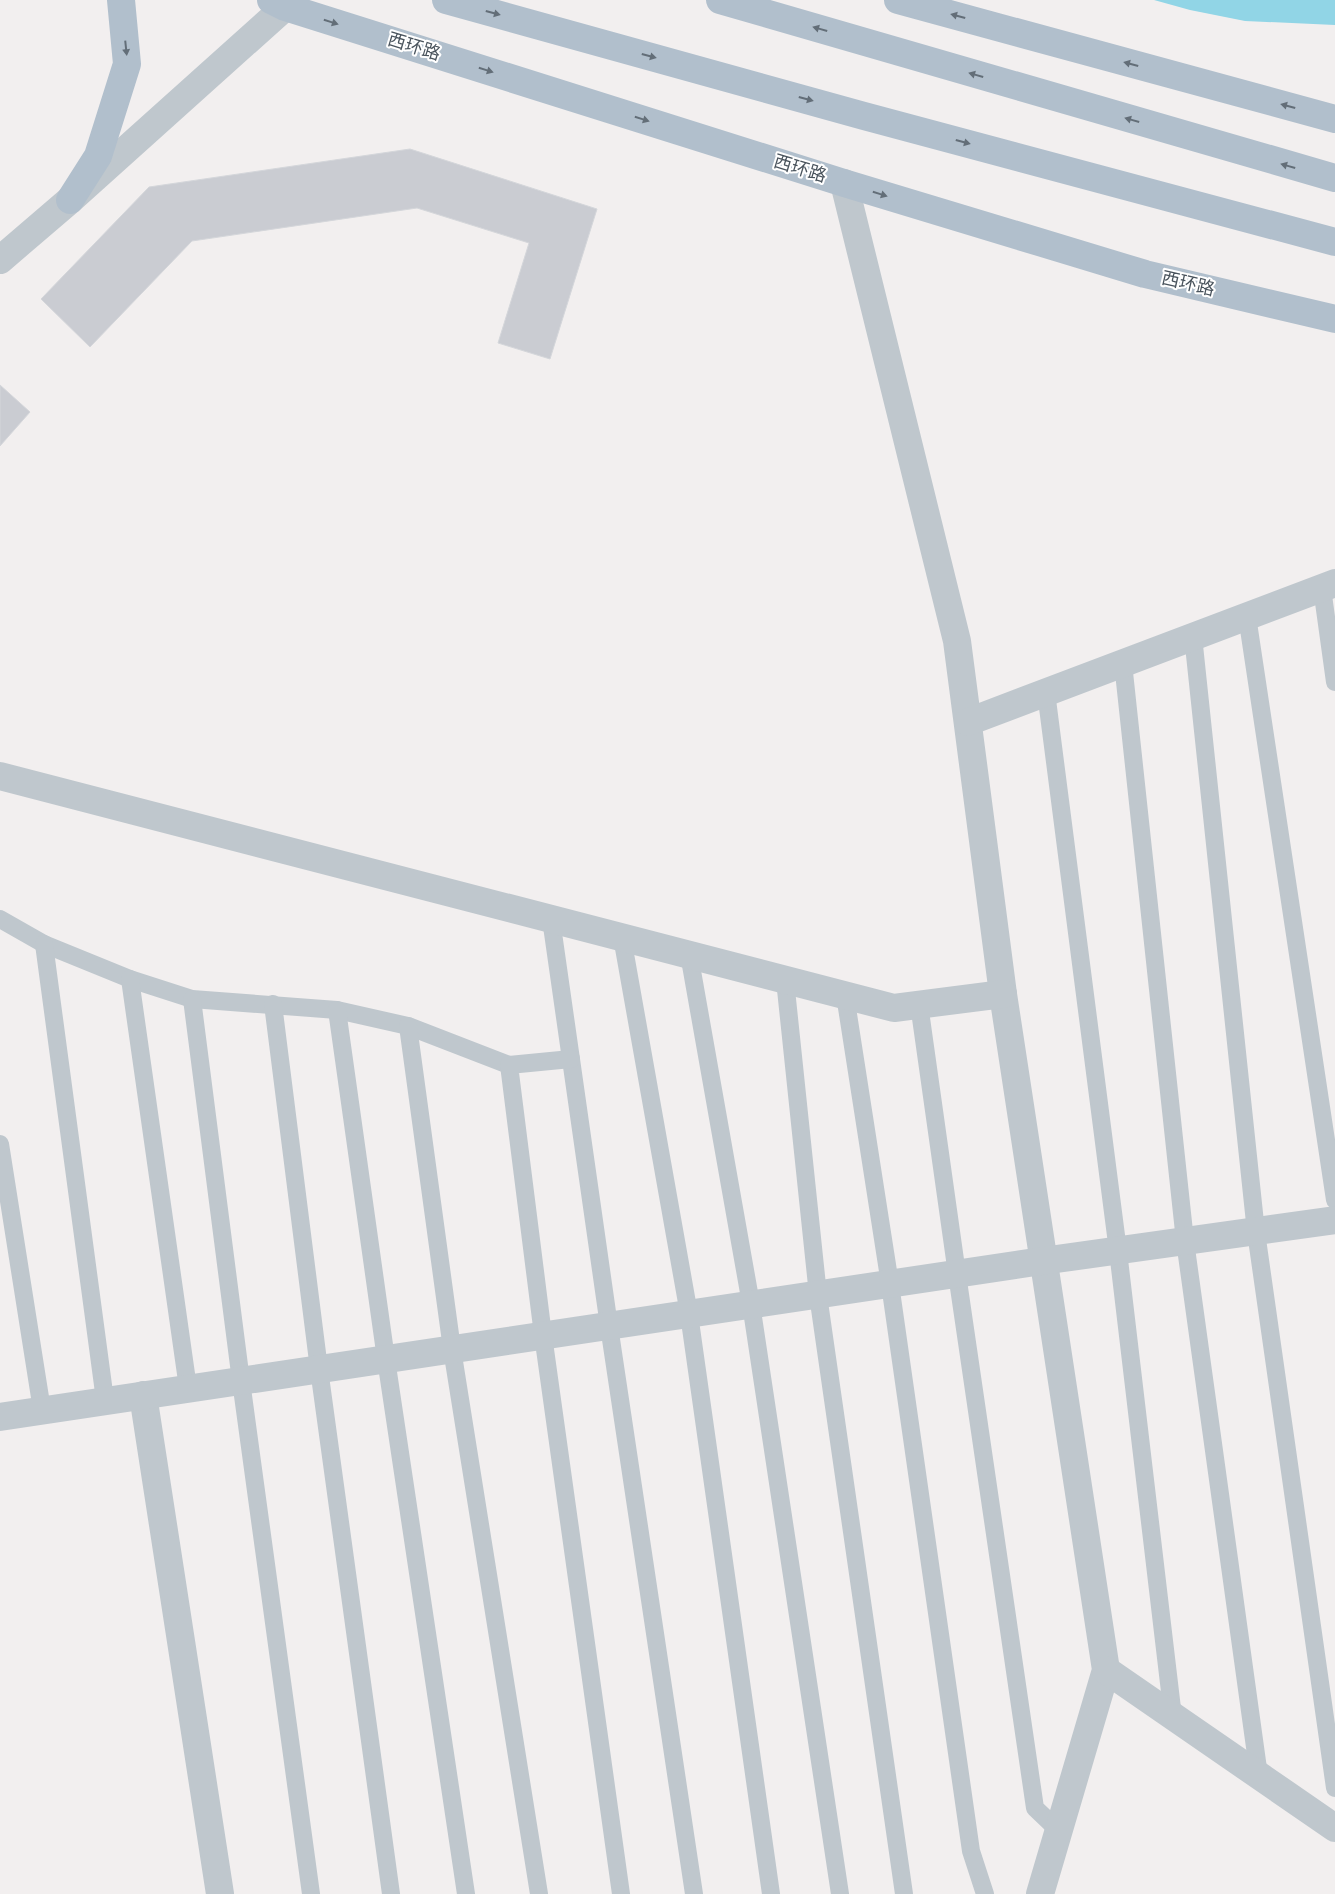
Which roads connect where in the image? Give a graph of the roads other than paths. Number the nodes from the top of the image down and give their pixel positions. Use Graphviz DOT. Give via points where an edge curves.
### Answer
graph roads {
  1 [pos="121,0"];
  2 [pos="446,0"];
  3 [pos="720,0"];
  4 [pos="898,0"];
  5 [pos="278,4"];
  6 [pos="1335,119"];
  7 [pos="1335,178"];
  8 [pos="844,183"];
  9 [pos="70,200"];
  10 [pos="1335,242"];
  11 [pos="0,260"];
  12 [pos="1335,319"];
  13 [pos="1329,586"];
  14 [pos="1247,616"];
  15 [pos="1194,636"];
  16 [pos="1122,663"];
  17 [pos="1335,682"];
  18 [pos="1046,692"];
  19 [pos="968,722"];
  20 [pos="0,776"];
  21 [pos="0,919"];
  22 [pos="551,919"];
  23 [pos="622,938"];
  24 [pos="44,944"];
  25 [pos="689,954"];
  26 [pos="130,979"];
  27 [pos="784,980"];
  28 [pos="1002,994"];
  29 [pos="845,995"];
  30 [pos="192,999"];
  31 [pos="273,1004"];
  32 [pos="919,1004"];
  33 [pos="338,1010"];
  34 [pos="408,1026"];
  35 [pos="571,1059"];
  36 [pos="509,1065"];
  37 [pos="0,1144"];
  38 [pos="1335,1200"];
  39 [pos="1335,1220"];
  40 [pos="1256,1232"];
  41 [pos="1185,1241"];
  42 [pos="1118,1251"];
  43 [pos="1042,1261"];
  44 [pos="957,1274"];
  45 [pos="890,1284"];
  46 [pos="818,1295"];
  47 [pos="751,1304"];
  48 [pos="689,1314"];
  49 [pos="609,1326"];
  50 [pos="544,1335"];
  51 [pos="452,1349"];
  52 [pos="386,1359"];
  53 [pos="319,1369"];
  54 [pos="241,1381"];
  55 [pos="188,1388"];
  56 [pos="143,1395"];
  57 [pos="105,1400"];
  58 [pos="42,1410"];
  59 [pos="0,1417"];
  60 [pos="1106,1670"];
  61 [pos="1173,1717"];
  62 [pos="1259,1776"];
  63 [pos="1335,1788"];
  64 [pos="1335,1828"];
  65 [pos="1058,1830"];
  66 [pos="220,1894"];
  67 [pos="311,1894"];
  68 [pos="391,1894"];
  69 [pos="466,1894"];
  70 [pos="539,1894"];
  71 [pos="621,1894"];
  72 [pos="694,1894"];
  73 [pos="771,1894"];
  74 [pos="840,1894"];
  75 [pos="904,1894"];
  76 [pos="985,1894"];
  77 [pos="1040,1894"];
  1 -- 9 [label="main road, one-way" via="127,64 98,156"];
  2 -- 10 [label="main road, one-way"];
  7 -- 3 [label="main road, one-way"];
  6 -- 4 [label="main road, one-way"];
  5 -- 8 [label="main road, 西环路, one-way"];
  5 -- 9 [label="street"];
  8 -- 12 [label="main road, 西环路, one-way" via="1145,274"];
  8 -- 19 [label="street" via="957,641"];
  9 -- 11 [label="street"];
  13 -- 14 [label="street"];
  13 -- 17 [label="lane"];
  14 -- 15 [label="street"];
  14 -- 38 [label="lane"];
  15 -- 16 [label="street"];
  15 -- 40 [label="lane"];
  16 -- 18 [label="street"];
  16 -- 41 [label="lane"];
  18 -- 19 [label="street"];
  18 -- 42 [label="lane"];
  19 -- 28 [label="street"];
  20 -- 22 [label="street"];
  21 -- 24 [label="lane"];
  22 -- 23 [label="street"];
  22 -- 35 [label="lane"];
  23 -- 25 [label="street"];
  23 -- 48 [label="lane"];
  24 -- 26 [label="lane"];
  24 -- 57 [label="lane"];
  25 -- 27 [label="street"];
  25 -- 47 [label="lane"];
  26 -- 30 [label="lane"];
  26 -- 55 [label="lane"];
  27 -- 29 [label="street"];
  27 -- 46 [label="lane"];
  28 -- 32 [label="street"];
  28 -- 43 [label="street"];
  29 -- 32 [label="street" via="894,1008"];
  29 -- 45 [label="lane"];
  30 -- 31 [label="lane"];
  30 -- 54 [label="lane"];
  31 -- 33 [label="lane"];
  31 -- 53 [label="lane"];
  32 -- 44 [label="lane"];
  33 -- 34 [label="lane"];
  33 -- 52 [label="lane"];
  34 -- 36 [label="lane"];
  34 -- 51 [label="lane"];
  35 -- 36 [label="lane"];
  35 -- 49 [label="lane"];
  36 -- 50 [label="lane"];
  37 -- 58 [label="lane"];
  39 -- 40 [label="street"];
  40 -- 41 [label="street"];
  40 -- 63 [label="lane"];
  41 -- 42 [label="street"];
  41 -- 62 [label="lane"];
  42 -- 43 [label="street"];
  42 -- 61 [label="lane"];
  43 -- 44 [label="street"];
  43 -- 60 [label="street"];
  44 -- 45 [label="street"];
  44 -- 65 [label="lane" via="1035,1808"];
  45 -- 46 [label="street"];
  45 -- 76 [label="lane" via="971,1851"];
  46 -- 47 [label="street"];
  46 -- 75 [label="lane"];
  47 -- 48 [label="street"];
  47 -- 74 [label="lane"];
  48 -- 49 [label="street"];
  48 -- 73 [label="lane"];
  49 -- 50 [label="street"];
  49 -- 72 [label="lane"];
  50 -- 51 [label="street"];
  50 -- 71 [label="lane"];
  51 -- 52 [label="street"];
  51 -- 70 [label="lane"];
  52 -- 53 [label="street"];
  52 -- 69 [label="lane"];
  53 -- 54 [label="street"];
  53 -- 68 [label="lane"];
  54 -- 55 [label="street"];
  54 -- 67 [label="lane"];
  55 -- 56 [label="street"];
  56 -- 57 [label="street"];
  56 -- 66 [label="street"];
  57 -- 58 [label="street"];
  58 -- 59 [label="street"];
  60 -- 61 [label="street"];
  60 -- 65 [label="street"];
  61 -- 62 [label="street"];
  62 -- 64 [label="street"];
  65 -- 77 [label="street"];
}
